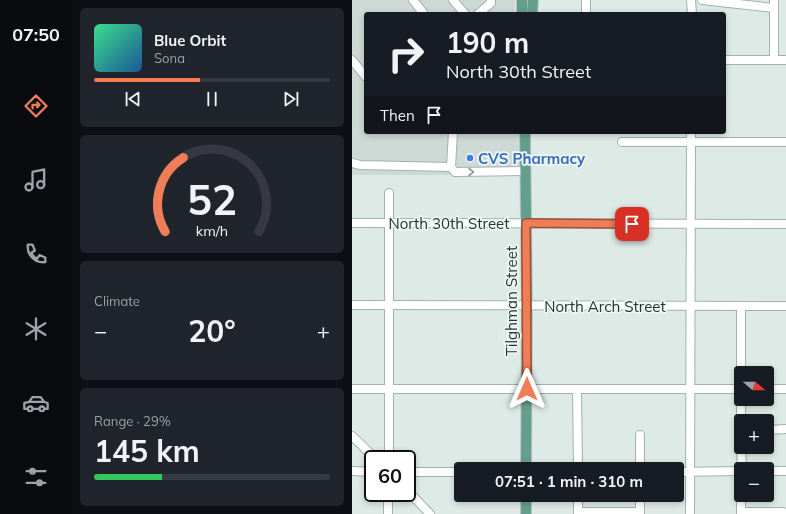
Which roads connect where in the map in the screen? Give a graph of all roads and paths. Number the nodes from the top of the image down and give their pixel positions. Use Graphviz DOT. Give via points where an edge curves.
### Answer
graph roads {
  1 [pos="412,0"];
  2 [pos="453,0"];
  3 [pos="532,0"];
  4 [pos="586,0"];
  5 [pos="691,0"];
  6 [pos="702,0"];
  7 [pos="522,1"];
  8 [pos="491,2"];
  9 [pos="774,4"];
  10 [pos="422,12"];
  11 [pos="463,12"];
  12 [pos="480,12"];
  13 [pos="521,12"];
  14 [pos="532,12"];
  15 [pos="586,12"];
  16 [pos="692,12"];
  17 [pos="352,60"];
  18 [pos="726,60"];
  19 [pos="774,60"];
  20 [pos="786,60"];
  21 [pos="364,75"];
  22 [pos="453,134"];
  23 [pos="525,134"];
  24 [pos="691,134"];
  25 [pos="622,142"];
  26 [pos="691,142"];
  27 [pos="786,142"];
  28 [pos="352,163"];
  29 [pos="451,167"];
  30 [pos="526,171"];
  31 [pos="389,192"];
  32 [pos="526,223"];
  33 [pos="352,224"];
  34 [pos="389,224"];
  35 [pos="691,224"];
  36 [pos="786,224"];
  37 [pos="352,305"];
  38 [pos="389,305"];
  39 [pos="527,306"];
  40 [pos="691,306"];
  41 [pos="741,306"];
  42 [pos="786,306"];
  43 [pos="741,366"];
  44 [pos="352,389"];
  45 [pos="389,389"];
  46 [pos="527,389"];
  47 [pos="577,389"];
  48 [pos="691,389"];
  49 [pos="734,389"];
  50 [pos="774,389"];
  51 [pos="786,389"];
  52 [pos="774,430"];
  53 [pos="786,430"];
  54 [pos="640,435"];
  55 [pos="352,436"];
  56 [pos="367,450"];
  57 [pos="388,450"];
  58 [pos="526,462"];
  59 [pos="578,462"];
  60 [pos="640,462"];
  61 [pos="734,470"];
  62 [pos="774,471"];
  63 [pos="786,471"];
  64 [pos="352,472"];
  65 [pos="364,472"];
  66 [pos="416,472"];
  67 [pos="454,472"];
  68 [pos="684,472"];
  69 [pos="691,472"];
  70 [pos="416,499"];
  71 [pos="388,502"];
  72 [pos="526,502"];
  73 [pos="578,502"];
  74 [pos="640,502"];
  75 [pos="741,502"];
  76 [pos="783,512"];
  77 [pos="578,513"];
  78 [pos="640,513"];
  79 [pos="741,513"];
  80 [pos="388,514"];
  81 [pos="430,514"];
  82 [pos="526,514"];
  83 [pos="690,514"];
  1 -- 10 [label="street"];
  2 -- 11 [label="street"];
  3 -- 14 [label="main road"];
  4 -- 15 [label="street"];
  5 -- 16 [label="street"];
  6 -- 9 [label="street"];
  7 -- 13 [label="main road"];
  8 -- 12 [label="street"];
  9 -- 19 [label="street"];
  17 -- 21 [label="street"];
  18 -- 19 [label="street"];
  19 -- 20 [label="street"];
  22 -- 29 [label="street"];
  23 -- 30 [label="main road, Tilghman Street"];
  24 -- 26 [label="street"];
  25 -- 26 [label="street"];
  26 -- 27 [label="street"];
  26 -- 35 [label="street"];
  28 -- 29 [label="street"];
  29 -- 30 [label="street, one-way" via="455,172"];
  30 -- 32 [label="main road, Tilghman Street"];
  31 -- 34 [label="street"];
  32 -- 34 [label="street, North 30th Street"];
  32 -- 35 [label="street, North 30th Street"];
  32 -- 39 [label="main road, Tilghman Street"];
  33 -- 34 [label="street, North 30th Street"];
  34 -- 38 [label="street"];
  35 -- 36 [label="street, North 30th Street"];
  35 -- 40 [label="street"];
  37 -- 38 [label="street, North Arch Street"];
  38 -- 39 [label="street, North Arch Street"];
  38 -- 45 [label="street"];
  39 -- 40 [label="street, North Arch Street"];
  39 -- 46 [label="main road, Tilghman Street"];
  40 -- 41 [label="street, North Arch Street"];
  40 -- 48 [label="street"];
  41 -- 42 [label="street, North Arch Street"];
  41 -- 43 [label="street"];
  44 -- 45 [label="street"];
  45 -- 46 [label="street"];
  45 -- 57 [label="street"];
  46 -- 47 [label="street"];
  46 -- 58 [label="main road, Tilghman Street"];
  47 -- 48 [label="street"];
  47 -- 59 [label="street"];
  48 -- 49 [label="street"];
  48 -- 69 [label="street"];
  50 -- 51 [label="street"];
  52 -- 53 [label="street"];
  54 -- 60 [label="street"];
  55 -- 56 [label="street"];
  61 -- 69 [label="street"];
  62 -- 63 [label="street"];
  64 -- 65 [label="street"];
  66 -- 67 [label="street"];
  68 -- 69 [label="street"];
  69 -- 83 [label="street"];
  70 -- 81 [label="street"];
  71 -- 80 [label="street"];
  72 -- 82 [label="main road"];
  73 -- 77 [label="street"];
  74 -- 78 [label="street"];
  75 -- 79 [label="street"];
  76 -- 79 [label="street"];
  77 -- 78 [label="street"];
}
